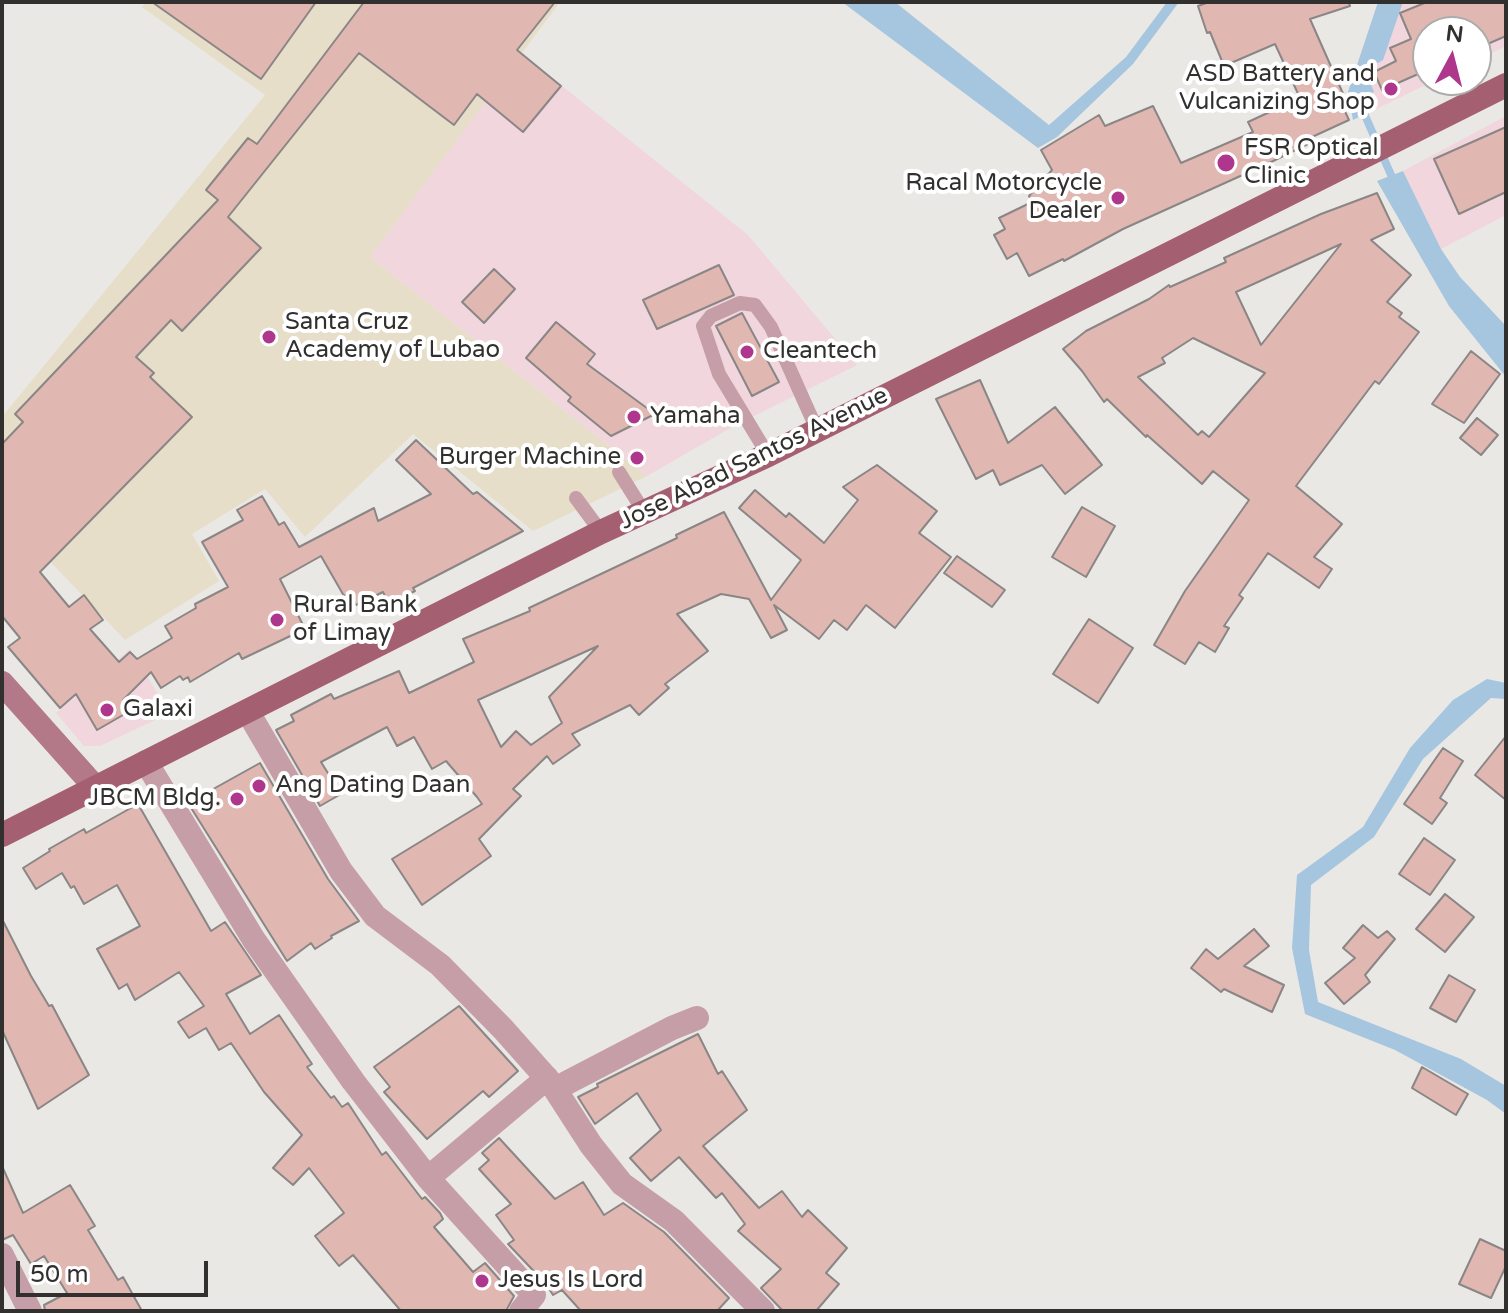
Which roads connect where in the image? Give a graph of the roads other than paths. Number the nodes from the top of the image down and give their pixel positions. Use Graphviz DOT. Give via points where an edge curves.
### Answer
graph roads {
  1 [pos="1506,85"];
  2 [pos="817,430"];
  3 [pos="768,455"];
  4 [pos="619,472"];
  5 [pos="576,498"];
  6 [pos="644,512"];
  7 [pos="601,532"];
  8 [pos="2,683"];
  9 [pos="248,712"];
  10 [pos="146,762"];
  11 [pos="95,787"];
  12 [pos="2,835"];
  13 [pos="697,1018"];
  14 [pos="551,1083"];
  15 [pos="428,1178"];
  16 [pos="2,1255"];
  17 [pos="30,1311"];
  18 [pos="521,1311"];
  19 [pos="763,1311"];
  1 -- 2 [label="main road, Jose Abad Santos Avenue"];
  2 -- 3 [label="main road, Jose Abad Santos Avenue"];
  2 -- 3 [label="lane" via="771,327 755,305 740,303 711,316 703,326 719,374"];
  3 -- 6 [label="main road, Jose Abad Santos Avenue"];
  4 -- 6 [label="lane"];
  5 -- 7 [label="lane"];
  6 -- 7 [label="main road, Jose Abad Santos Avenue"];
  7 -- 9 [label="main road, Jose Abad Santos Avenue"];
  8 -- 11 [label="main road"];
  9 -- 10 [label="main road, Jose Abad Santos Avenue"];
  9 -- 14 [label="street" via="341,871 375,916 440,965"];
  10 -- 11 [label="main road, Jose Abad Santos Avenue"];
  10 -- 15 [label="street" via="254,940"];
  11 -- 12 [label="main road, Jose Abad Santos Avenue"];
  13 -- 14 [label="street"];
  14 -- 15 [label="street"];
  14 -- 19 [label="street" via="622,1184 674,1221"];
  15 -- 18 [label="street" via="534,1295"];
  16 -- 17 [label="street"];
}
